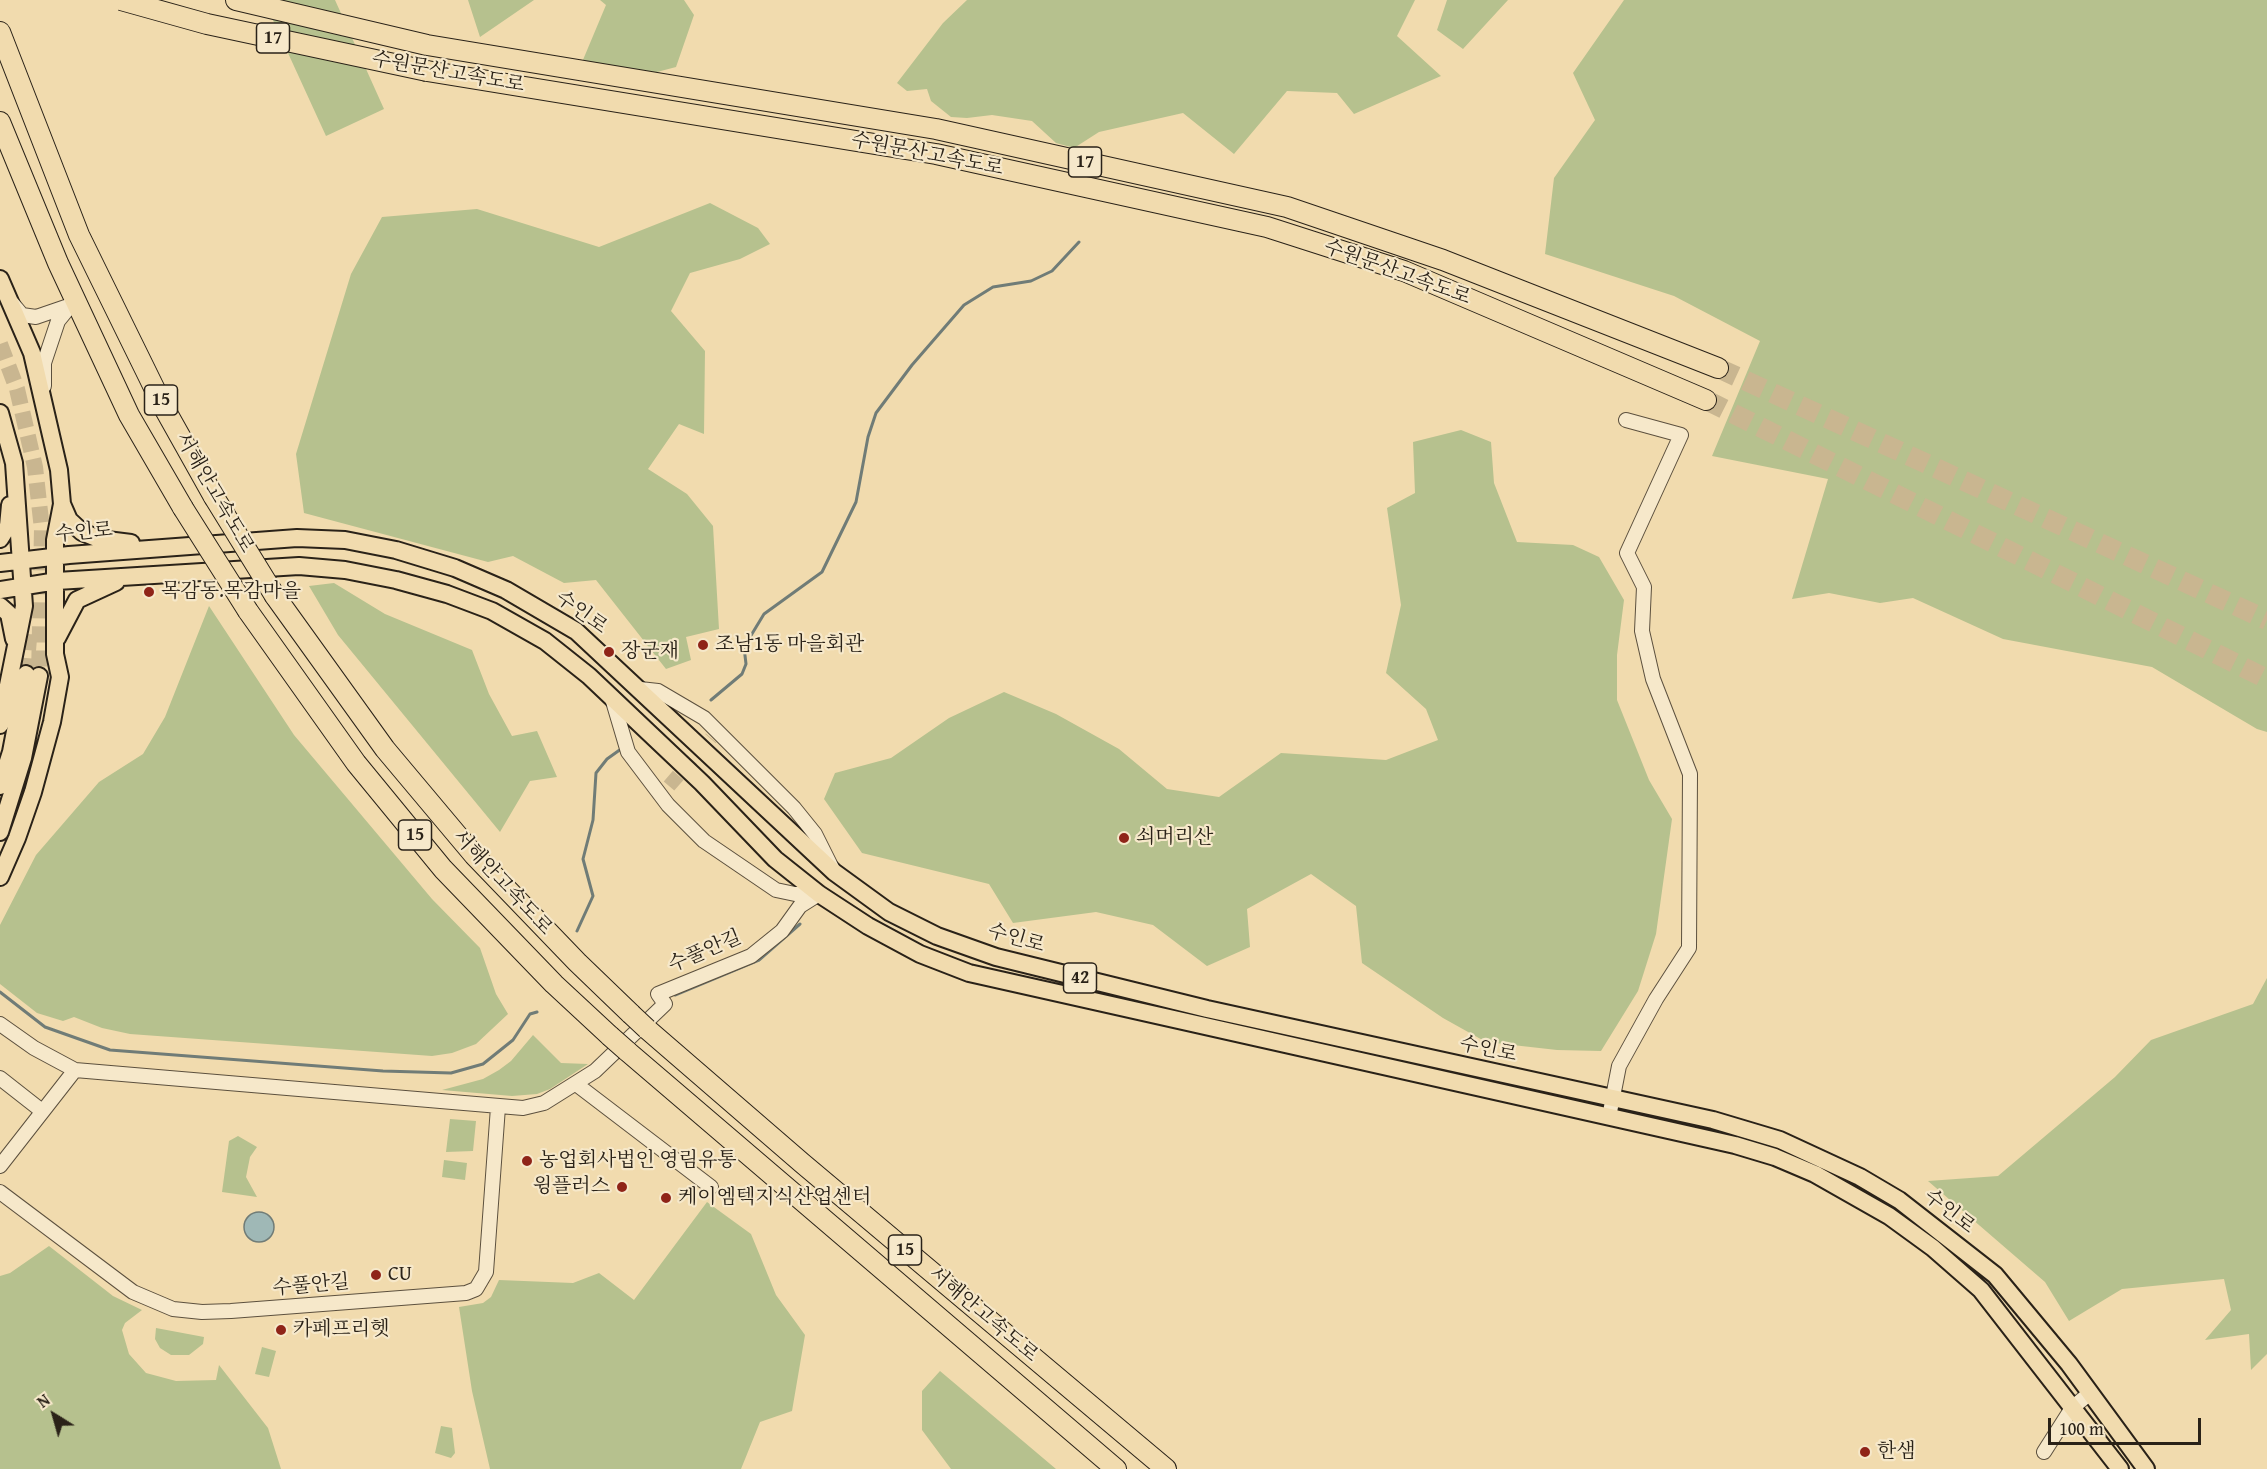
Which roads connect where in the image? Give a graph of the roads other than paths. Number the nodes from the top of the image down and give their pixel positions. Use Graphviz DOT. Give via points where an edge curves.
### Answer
graph roads {
  1 [pos="121,0"];
  2 [pos="236,0"];
  3 [pos="0,32"];
  4 [pos="0,122"];
  5 [pos="0,279"];
  6 [pos="8,299"];
  7 [pos="1718,368"];
  8 [pos="1706,400"];
  9 [pos="44,403"];
  10 [pos="0,413"];
  11 [pos="1626,420"];
  12 [pos="14,463"];
  13 [pos="62,504"];
  14 [pos="0,539"];
  15 [pos="161,547"];
  16 [pos="56,556"];
  17 [pos="21,560"];
  18 [pos="0,563"];
  19 [pos="130,576"];
  20 [pos="57,581"];
  21 [pos="23,584"];
  22 [pos="0,590"];
  23 [pos="0,606"];
  24 [pos="56,641"];
  25 [pos="15,645"];
  26 [pos="640,689"];
  27 [pos="612,696"];
  28 [pos="0,725"];
  29 [pos="0,786"];
  30 [pos="0,832"];
  31 [pos="834,872"];
  32 [pos="0,877"];
  33 [pos="819,894"];
  34 [pos="0,1024"];
  35 [pos="75,1070"];
  36 [pos="576,1084"];
  37 [pos="3,1086"];
  38 [pos="1611,1098"];
  39 [pos="498,1107"];
  40 [pos="42,1111"];
  41 [pos="1609,1117"];
  42 [pos="0,1166"];
  43 [pos="711,1187"];
  44 [pos="0,1192"];
  45 [pos="2090,1394"];
  46 [pos="2072,1408"];
  47 [pos="2044,1452"];
  48 [pos="1116,1469"];
  49 [pos="1166,1469"];
  50 [pos="2120,1469"];
  51 [pos="2146,1469"];
  1 -- 8 [label="highway, 수원문산고속도로 / 17, bridge" via="207,24 427,72 936,154 1267,227 1404,272"];
  2 -- 7 [label="highway, 수원문산고속도로 / 17" via="427,45 936,129 1287,207 1443,260"];
  3 -- 49 [label="highway, 서해안고속도로 / 15, bridge" via="79,235 214,497 275,596 385,749 474,855 647,1029"];
  4 -- 48 [label="highway, 서해안고속도로 / 15, bridge" via="58,262 129,415 183,508 248,611 356,763 443,869 610,1036"];
  5 -- 6 [label="main road"];
  6 -- 9 [label="main road" via="32,353"];
  6 -- 9 [label="street" via="22,315 36,317 71,305 58,321 44,363"];
  9 -- 13 [label="main road" via="59,470"];
  10 -- 12 [label="main road"];
  11 -- 38 [label="street" via="1681,435 1626,554 1644,587 1642,631 1653,679 1690,774 1689,948 1619,1066"];
  12 -- 14 [label="main road" via="8,526"];
  12 -- 17 [label="main road"];
  13 -- 15 [label="main road" via="69,520 99,539"];
  13 -- 16 [label="main road"];
  15 -- 16 [label="main road, 수인로 / 42"];
  15 -- 26 [label="main road, 수인로 / 42" via="297,538 345,540 396,550 455,568 549,614 576,631"];
  16 -- 17 [label="main road, 수인로 / 42"];
  16 -- 20 [label="main road"];
  17 -- 18 [label="main road, 수인로 / 42"];
  17 -- 21 [label="main road"];
  19 -- 20 [label="main road, 수인로 / 42"];
  19 -- 24 [label="main road" via="77,600"];
  19 -- 27 [label="main road, 수인로 / 42" via="299,566 396,580 447,594 523,626"];
  20 -- 21 [label="main road, 수인로 / 42"];
  20 -- 24 [label="main road"];
  21 -- 22 [label="main road, 수인로 / 42"];
  21 -- 25 [label="main road" via="24,606"];
  23 -- 25 [label="main road" via="9,614"];
  24 -- 32 [label="main road" via="60,676 52,722 30,801"];
  25 -- 28 [label="main road"];
  26 -- 31 [label="main road, 수인로 / 42"];
  26 -- 31 [label="street" via="658,691 704,718 714,735 794,808 815,834"];
  27 -- 33 [label="main road, 수인로 / 42" via="775,859"];
  27 -- 33 [label="street" via="628,753 665,790 704,841 776,890"];
  29 -- 30 [label="main road" via="32,675 22,758"];
  31 -- 38 [label="main road, 수인로 / 42" via="889,912 937,936 996,957 1207,1009"];
  33 -- 36 [label="street, 수풀안길" via="800,906 782,931 752,956 658,994 665,1004 595,1071"];
  33 -- 41 [label="main road, 수인로 / 42" via="920,954 969,973"];
  34 -- 35 [label="street, 수풀안길"];
  35 -- 39 [label="street, 수풀안길"];
  35 -- 40 [label="street"];
  36 -- 39 [label="street, 수풀안길" via="544,1102 523,1108"];
  36 -- 43 [label="street"];
  37 -- 40 [label="street"];
  38 -- 41 [label="street"];
  38 -- 45 [label="main road, 수인로 / 42" via="1713,1120 1780,1140 1899,1200 1995,1275"];
  39 -- 44 [label="street, 수풀안길" via="486,1272 476,1289 466,1293 231,1311 173,1309 133,1293"];
  40 -- 42 [label="street"];
  41 -- 46 [label="main road, 수인로 / 42" via="1775,1157 1815,1174 1890,1216 1981,1290"];
  45 -- 46 [label="street"];
  45 -- 51 [label="main road, 수인로 / 42"];
  46 -- 47 [label="street"];
  46 -- 50 [label="main road, 수인로 / 42"];
}
